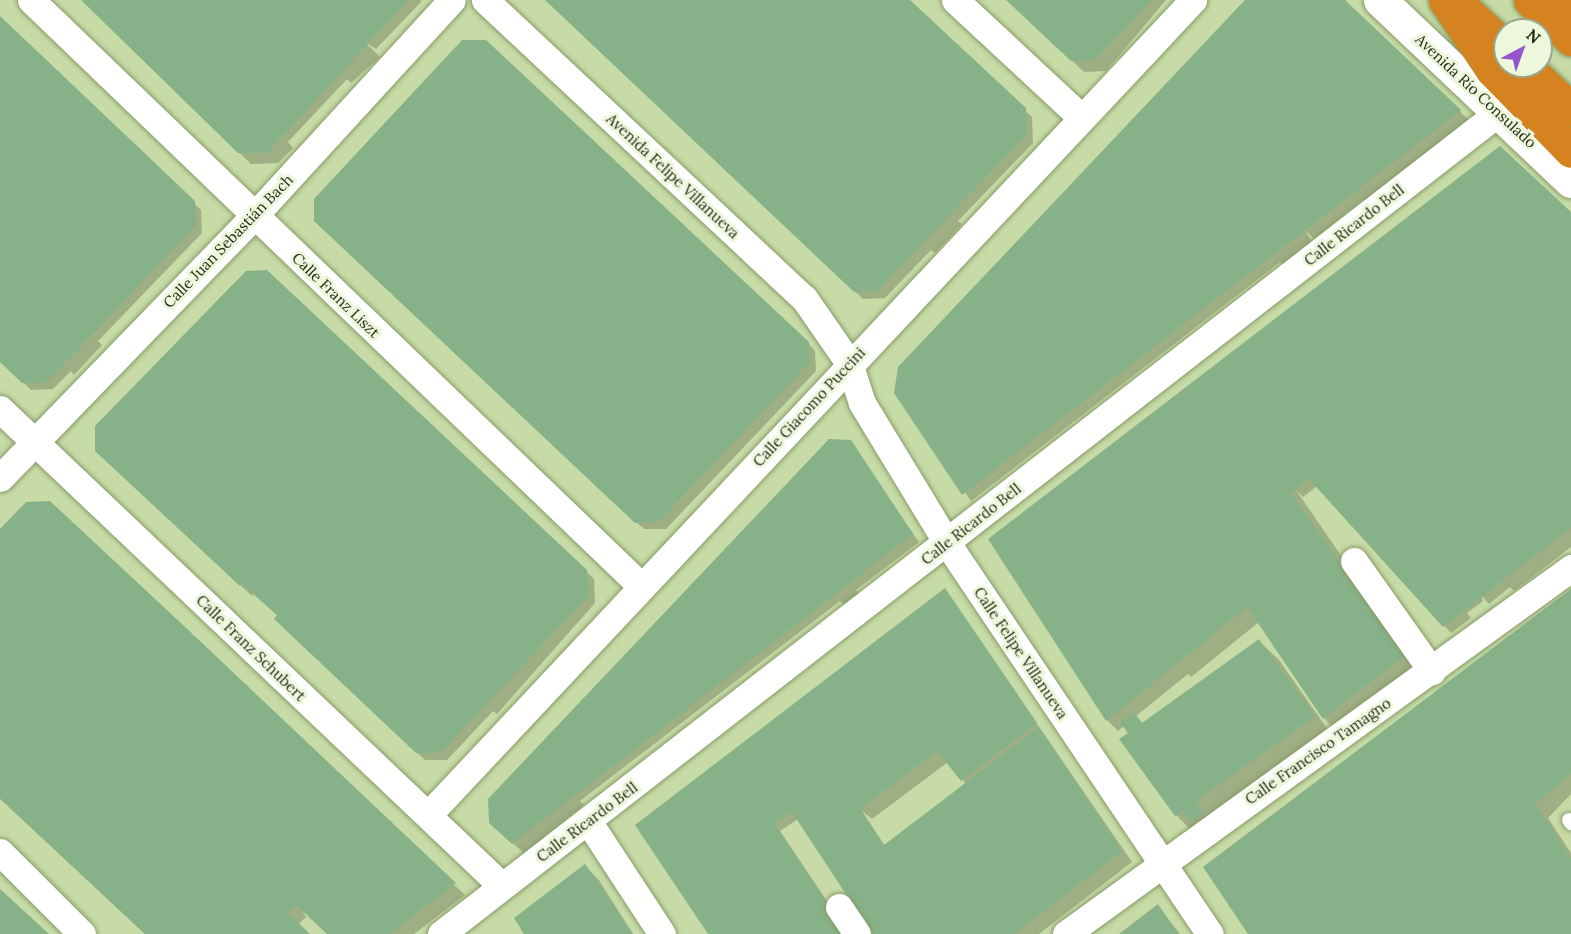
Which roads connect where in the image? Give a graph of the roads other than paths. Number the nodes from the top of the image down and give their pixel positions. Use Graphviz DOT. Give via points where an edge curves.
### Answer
graph roads {
  1 [pos="31,0"];
  2 [pos="452,0"];
  3 [pos="485,0"];
  4 [pos="955,0"];
  5 [pos="1193,0"];
  6 [pos="1380,0"];
  7 [pos="1445,0"];
  8 [pos="1455,0"];
  9 [pos="1530,0"];
  10 [pos="1493,36"];
  11 [pos="1571,39"];
  12 [pos="1538,78"];
  13 [pos="1571,109"];
  14 [pos="1498,112"];
  15 [pos="1082,118"];
  16 [pos="1571,151"];
  17 [pos="1571,181"];
  18 [pos="253,217"];
  19 [pos="849,363"];
  20 [pos="0,409"];
  21 [pos="35,442"];
  22 [pos="0,478"];
  23 [pos="947,543"];
  24 [pos="1354,561"];
  25 [pos="1571,568"];
  26 [pos="642,588"];
  27 [pos="1432,672"];
  28 [pos="428,815"];
  29 [pos="588,821"];
  30 [pos="0,852"];
  31 [pos="1161,861"];
  32 [pos="502,886"];
  33 [pos="839,907"];
  34 [pos="82,934"];
  35 [pos="441,934"];
  36 [pos="662,934"];
  37 [pos="856,934"];
  38 [pos="1066,934"];
  39 [pos="1210,934"];
  1 -- 18 [label="street, Calle Franz Liszt"];
  2 -- 18 [label="street, Calle Juan Sebastián Bach"];
  3 -- 19 [label="street, Avenida Felipe Villanueva" via="804,298"];
  4 -- 15 [label="street"];
  5 -- 15 [label="street, Calle Giacomo Puccini"];
  6 -- 14 [label="main road, Avenida Río Consulado"];
  7 -- 16 [label="highway" via="1492,70"];
  8 -- 10 [label="highway"];
  9 -- 11 [label="highway"];
  12 -- 13 [label="highway"];
  14 -- 17 [label="main road, Avenida Río Consulado"];
  14 -- 23 [label="street, Calle Ricardo Bell"];
  15 -- 19 [label="street, Calle Giacomo Puccini"];
  18 -- 21 [label="street, Calle Juan Sebastián Bach"];
  18 -- 26 [label="street, Calle Franz Liszt"];
  19 -- 23 [label="street, Calle Felipe Villanueva" via="862,403"];
  19 -- 26 [label="street, Calle Giacomo Puccini"];
  20 -- 21 [label="street, Calle Franz Schubert"];
  21 -- 22 [label="street, Calle Juan Sebastián Bach"];
  21 -- 28 [label="street, Calle Franz Schubert"];
  23 -- 29 [label="street, Calle Ricardo Bell"];
  23 -- 31 [label="street, Calle Felipe Villanueva"];
  24 -- 27 [label="street"];
  25 -- 27 [label="street, Calle Francisco Tamagno"];
  26 -- 28 [label="street, Calle Giacomo Puccini"];
  27 -- 31 [label="street, Calle Francisco Tamagno"];
  28 -- 32 [label="street, Calle Franz Schubert"];
  29 -- 32 [label="street, Calle Ricardo Bell"];
  29 -- 36 [label="street"];
  30 -- 34 [label="street"];
  31 -- 38 [label="street, Calle Francisco Tamagno"];
  31 -- 39 [label="street, Calle Felipe Villanueva"];
  32 -- 35 [label="street, Calle Ricardo Bell"];
  33 -- 37 [label="street"];
}
